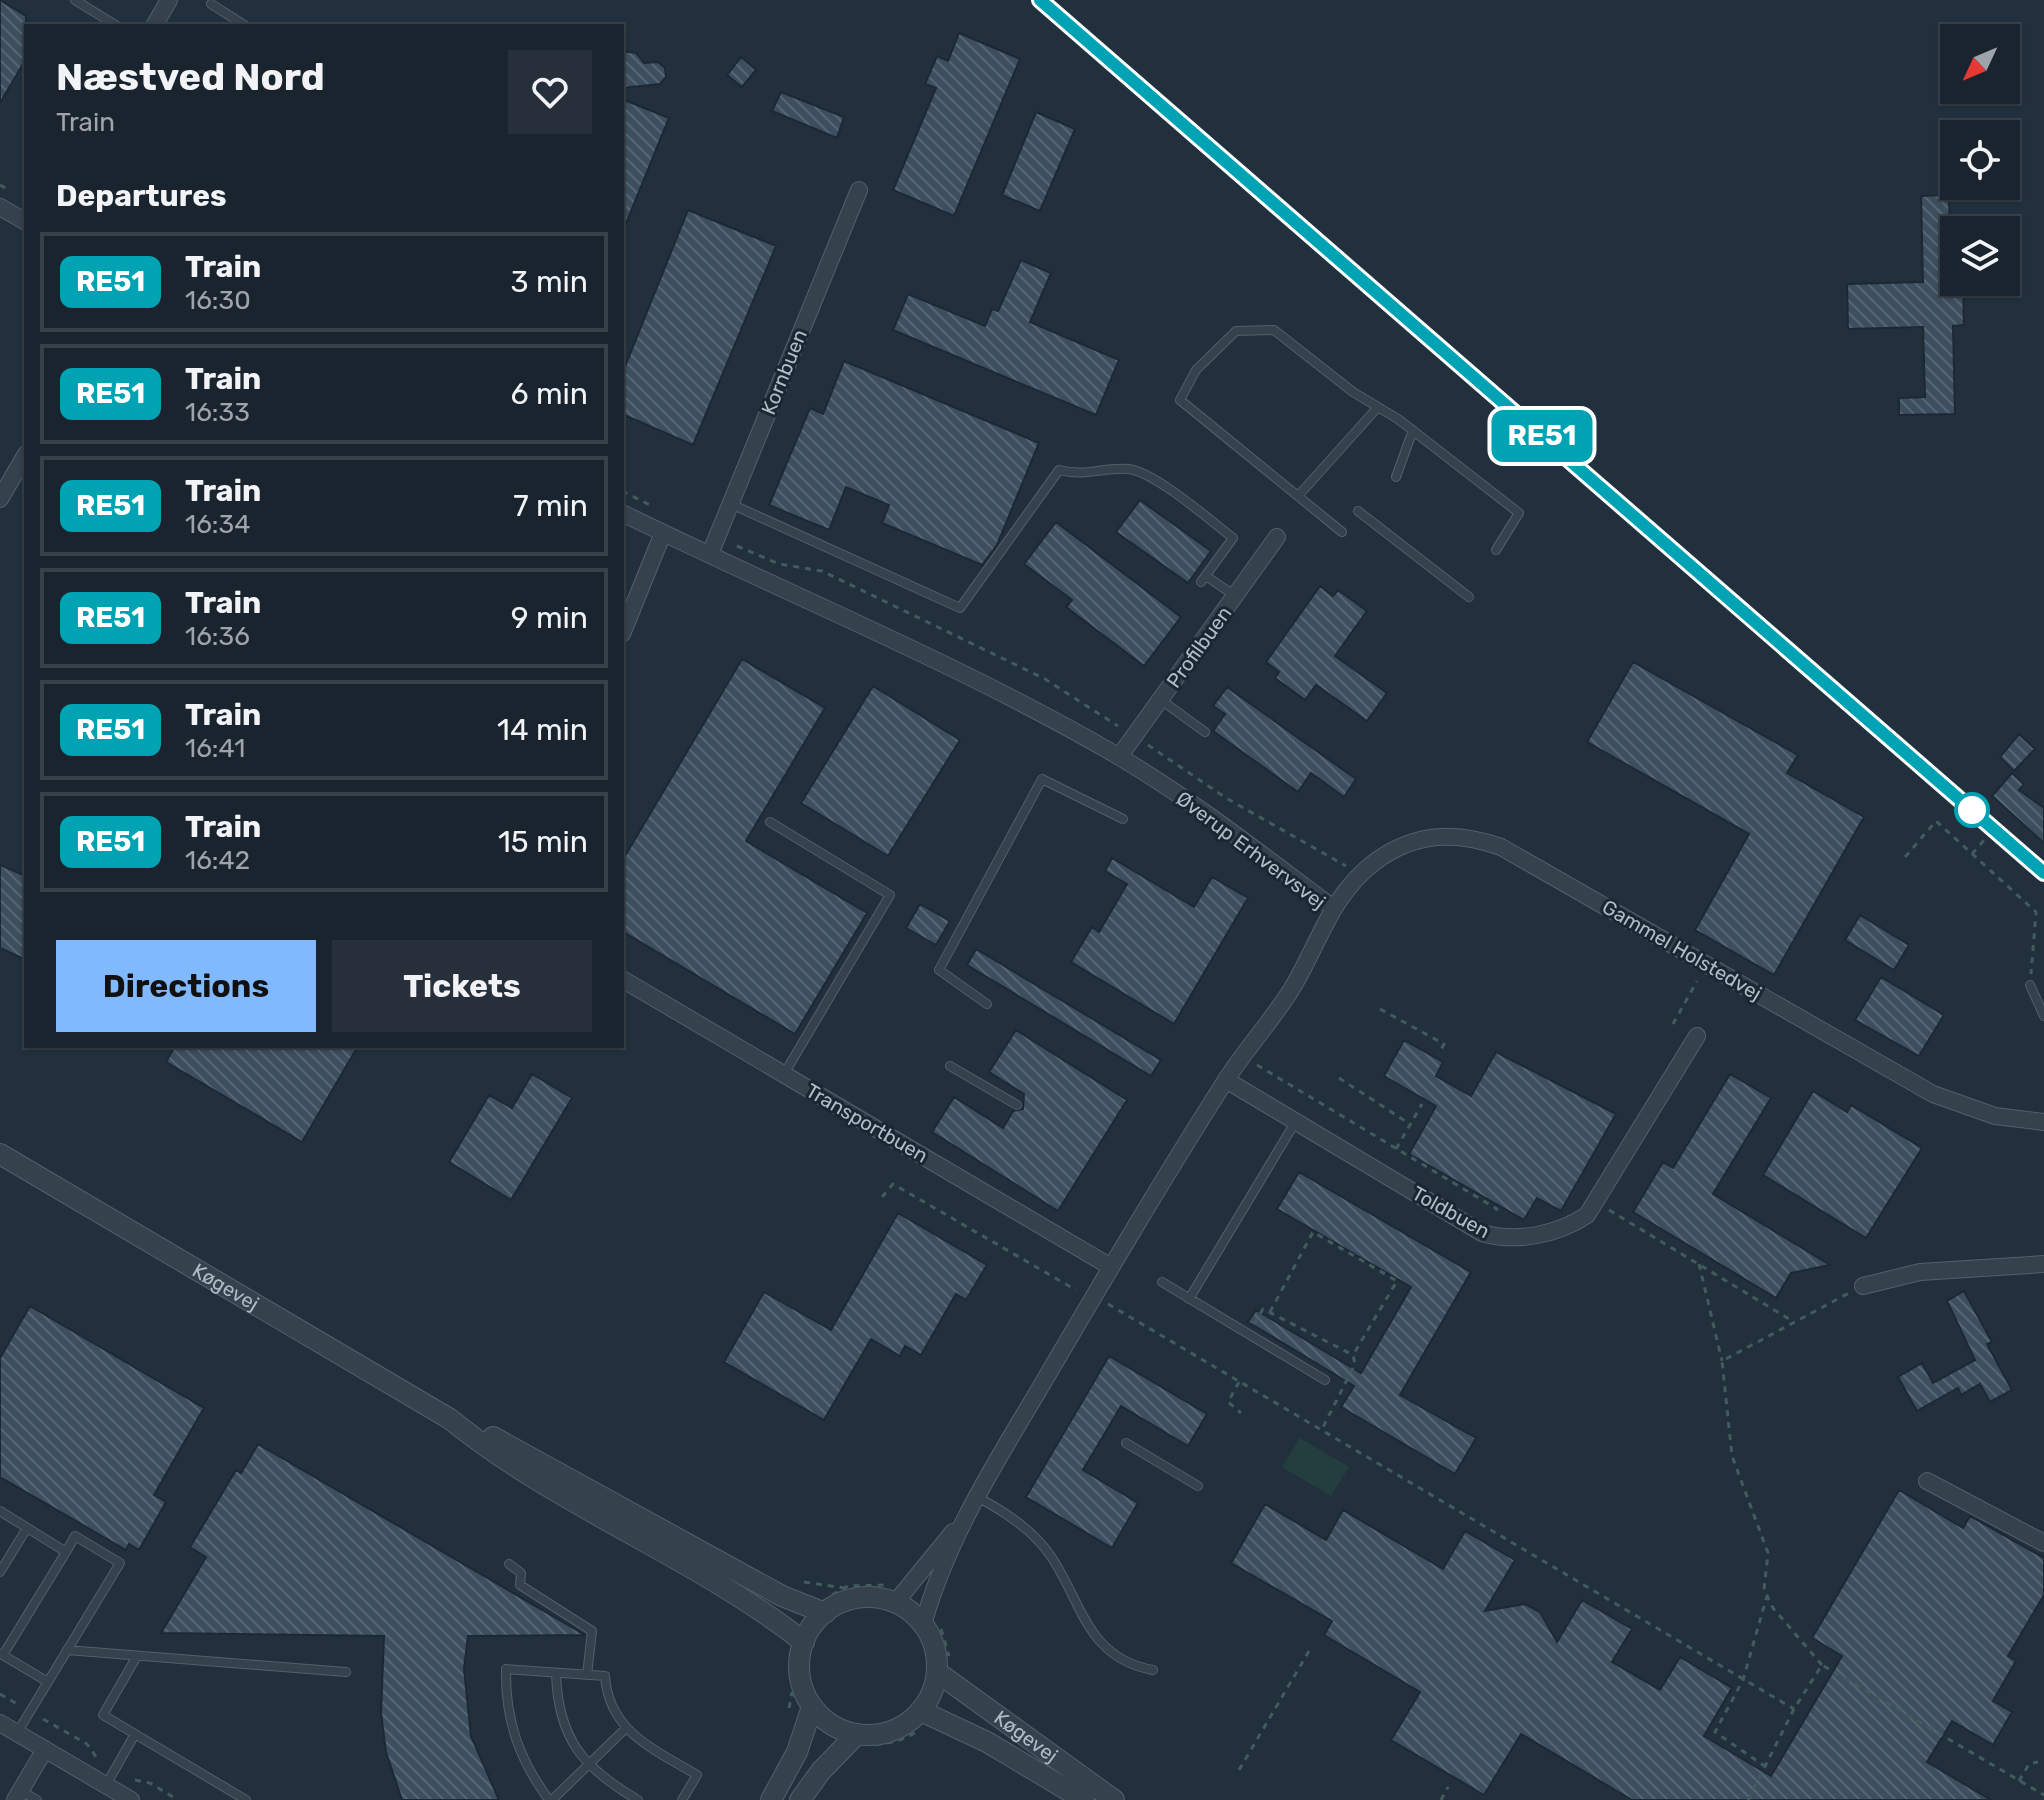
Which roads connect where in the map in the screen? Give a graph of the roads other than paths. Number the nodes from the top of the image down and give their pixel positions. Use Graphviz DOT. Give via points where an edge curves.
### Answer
graph roads {
  1 [pos="75,0"];
  2 [pos="169,0"];
  3 [pos="211,4"];
  4 [pos="114,24"];
  5 [pos="155,24"];
  6 [pos="243,24"];
  7 [pos="859,190"];
  8 [pos="0,207"];
  9 [pos="24,221"];
  10 [pos="1378,407"];
  11 [pos="1413,430"];
  12 [pos="24,457"];
  13 [pos="1396,477"];
  14 [pos="1298,496"];
  15 [pos="0,499"];
  16 [pos="730,504"];
  17 [pos="1358,511"];
  18 [pos="624,514"];
  19 [pos="1342,532"];
  20 [pos="663,533"];
  21 [pos="1277,537"];
  22 [pos="1496,550"];
  23 [pos="710,554"];
  24 [pos="1236,596"];
  25 [pos="1469,597"];
  26 [pos="624,629"];
  27 [pos="1161,700"];
  28 [pos="1205,732"];
  29 [pos="1119,757"];
  30 [pos="1123,819"];
  31 [pos="770,822"];
  32 [pos="1332,907"];
  33 [pos="624,980"];
  34 [pos="2030,985"];
  35 [pos="987,1004"];
  36 [pos="2044,1016"];
  37 [pos="1697,1036"];
  38 [pos="950,1066"];
  39 [pos="784,1074"];
  40 [pos="1226,1080"];
  41 [pos="1017,1105"];
  42 [pos="1296,1120"];
  43 [pos="2044,1122"];
  44 [pos="0,1154"];
  45 [pos="2044,1264"];
  46 [pos="1111,1267"];
  47 [pos="1162,1282"];
  48 [pos="1863,1286"];
  49 [pos="1189,1299"];
  50 [pos="1325,1380"];
  51 [pos="450,1419"];
  52 [pos="1126,1443"];
  53 [pos="1927,1481"];
  54 [pos="1198,1486"];
  55 [pos="976,1496"];
  56 [pos="0,1511"];
  57 [pos="964,1519"];
  58 [pos="27,1528"];
  59 [pos="2044,1543"];
  60 [pos="66,1552"];
  61 [pos="509,1564"];
  62 [pos="0,1572"];
  63 [pos="901,1598"];
  64 [pos="818,1610"];
  65 [pos="925,1618"];
  66 [pos="798,1637"];
  67 [pos="67,1650"];
  68 [pos="2,1654"];
  69 [pos="137,1656"];
  70 [pos="1153,1670"];
  71 [pos="346,1672"];
  72 [pos="556,1673"];
  73 [pos="587,1675"];
  74 [pos="943,1677"];
  75 [pos="48,1682"];
  76 [pos="810,1713"];
  77 [pos="927,1713"];
  78 [pos="0,1723"];
  79 [pos="625,1729"];
  80 [pos="17,1733"];
  81 [pos="135,1734"];
  82 [pos="852,1739"];
  83 [pos="45,1749"];
  84 [pos="588,1765"];
  85 [pos="106,1785"];
  86 [pos="18,1795"];
  87 [pos="37,1800"];
  88 [pos="131,1800"];
  89 [pos="246,1800"];
  90 [pos="550,1800"];
  91 [pos="638,1800"];
  92 [pos="682,1800"];
  93 [pos="771,1800"];
  94 [pos="800,1800"];
  95 [pos="1084,1800"];
  96 [pos="1114,1800"];
  1 -- 4 [label="lane"];
  2 -- 5 [label="street"];
  3 -- 6 [label="lane"];
  7 -- 16 [label="street, Kornbuen"];
  8 -- 9 [label="street"];
  10 -- 11 [label="lane"];
  10 -- 14 [label="lane"];
  10 -- 14 [label="lane" via="1274,330 1236,331 1196,370 1180,400"];
  11 -- 13 [label="lane"];
  11 -- 22 [label="lane" via="1519,513"];
  12 -- 15 [label="street"];
  14 -- 19 [label="lane"];
  16 -- 23 [label="street, Kornbuen"];
  16 -- 24 [label="lane" via="960,608 1059,470 1081,475 1130,469 1177,494 1233,538 1204,579"];
  17 -- 25 [label="lane"];
  18 -- 20 [label="street, Øverup Erhvervsvej"];
  20 -- 23 [label="street, Øverup Erhvervsvej"];
  20 -- 26 [label="street"];
  21 -- 24 [label="street, Profilbuen"];
  23 -- 29 [label="street, Øverup Erhvervsvej"];
  24 -- 27 [label="street, Profilbuen"];
  27 -- 28 [label="lane"];
  27 -- 29 [label="street, Profilbuen"];
  29 -- 32 [label="street, Øverup Erhvervsvej" via="1208,814"];
  30 -- 35 [label="lane" via="1042,779 939,970"];
  31 -- 39 [label="lane" via="890,895"];
  32 -- 40 [label="street, Øverup Erhvervsvej" via="1290,990"];
  32 -- 43 [label="street, Gammel Holstedvej" via="1360,875 1413,840 1456,835 1501,847 1933,1094 1995,1116"];
  33 -- 39 [label="street, Transportbuen"];
  34 -- 36 [label="lane"];
  37 -- 42 [label="street, Toldbuen" via="1597,1203 1575,1223 1519,1239 1482,1233"];
  38 -- 41 [label="lane"];
  39 -- 46 [label="street, Transportbuen"];
  40 -- 42 [label="street, Toldbuen"];
  40 -- 46 [label="street, Øverup Erhvervsvej"];
  42 -- 49 [label="lane"];
  44 -- 51 [label="street, Køgevej"];
  45 -- 48 [label="street" via="1920,1272"];
  46 -- 55 [label="street, Øverup Erhvervsvej"];
  47 -- 49 [label="lane"];
  49 -- 50 [label="lane"];
  51 -- 64 [label="street, Køgevej" via="782,1596"];
  51 -- 66 [label="street, Køgevej" via="492,1451"];
  52 -- 54 [label="lane"];
  53 -- 59 [label="street"];
  55 -- 57 [label="street, Øverup Erhvervsvej"];
  55 -- 70 [label="lane" via="1018,1522 1049,1554 1083,1621 1098,1639 1133,1666"];
  56 -- 58 [label="lane"];
  57 -- 63 [label="street, Øverup Erhvervsvej"];
  57 -- 65 [label="street, Øverup Erhvervsvej"];
  58 -- 60 [label="lane"];
  58 -- 62 [label="lane"];
  60 -- 67 [label="lane" via="75,1536 120,1563"];
  60 -- 68 [label="lane"];
  61 -- 73 [label="lane" via="521,1573 520,1585 592,1631"];
  63 -- 64 [label="street" via="852,1600"];
  63 -- 65 [label="street"];
  64 -- 66 [label="street"];
  65 -- 74 [label="street"];
  66 -- 76 [label="street" via="801,1682"];
  67 -- 69 [label="lane"];
  67 -- 75 [label="lane"];
  68 -- 75 [label="lane"];
  69 -- 71 [label="lane"];
  69 -- 81 [label="lane" via="103,1715"];
  72 -- 73 [label="lane"];
  72 -- 84 [label="lane" via="562,1722"];
  72 -- 90 [label="lane" via="506,1669 513,1735 522,1759"];
  73 -- 79 [label="lane" via="605,1676 610,1704"];
  74 -- 77 [label="street"];
  74 -- 96 [label="street, Køgevej"];
  75 -- 80 [label="lane"];
  76 -- 82 [label="street"];
  76 -- 93 [label="street"];
  77 -- 82 [label="street" via="892,1731"];
  77 -- 95 [label="street, Køgevej"];
  78 -- 80 [label="street"];
  79 -- 84 [label="lane"];
  79 -- 92 [label="lane" via="697,1775"];
  80 -- 83 [label="street"];
  81 -- 85 [label="lane"];
  81 -- 89 [label="lane"];
  82 -- 94 [label="street"];
  83 -- 85 [label="street"];
  83 -- 86 [label="street"];
  84 -- 90 [label="lane"];
  84 -- 91 [label="lane"];
  85 -- 88 [label="street"];
  86 -- 87 [label="lane"];
}
